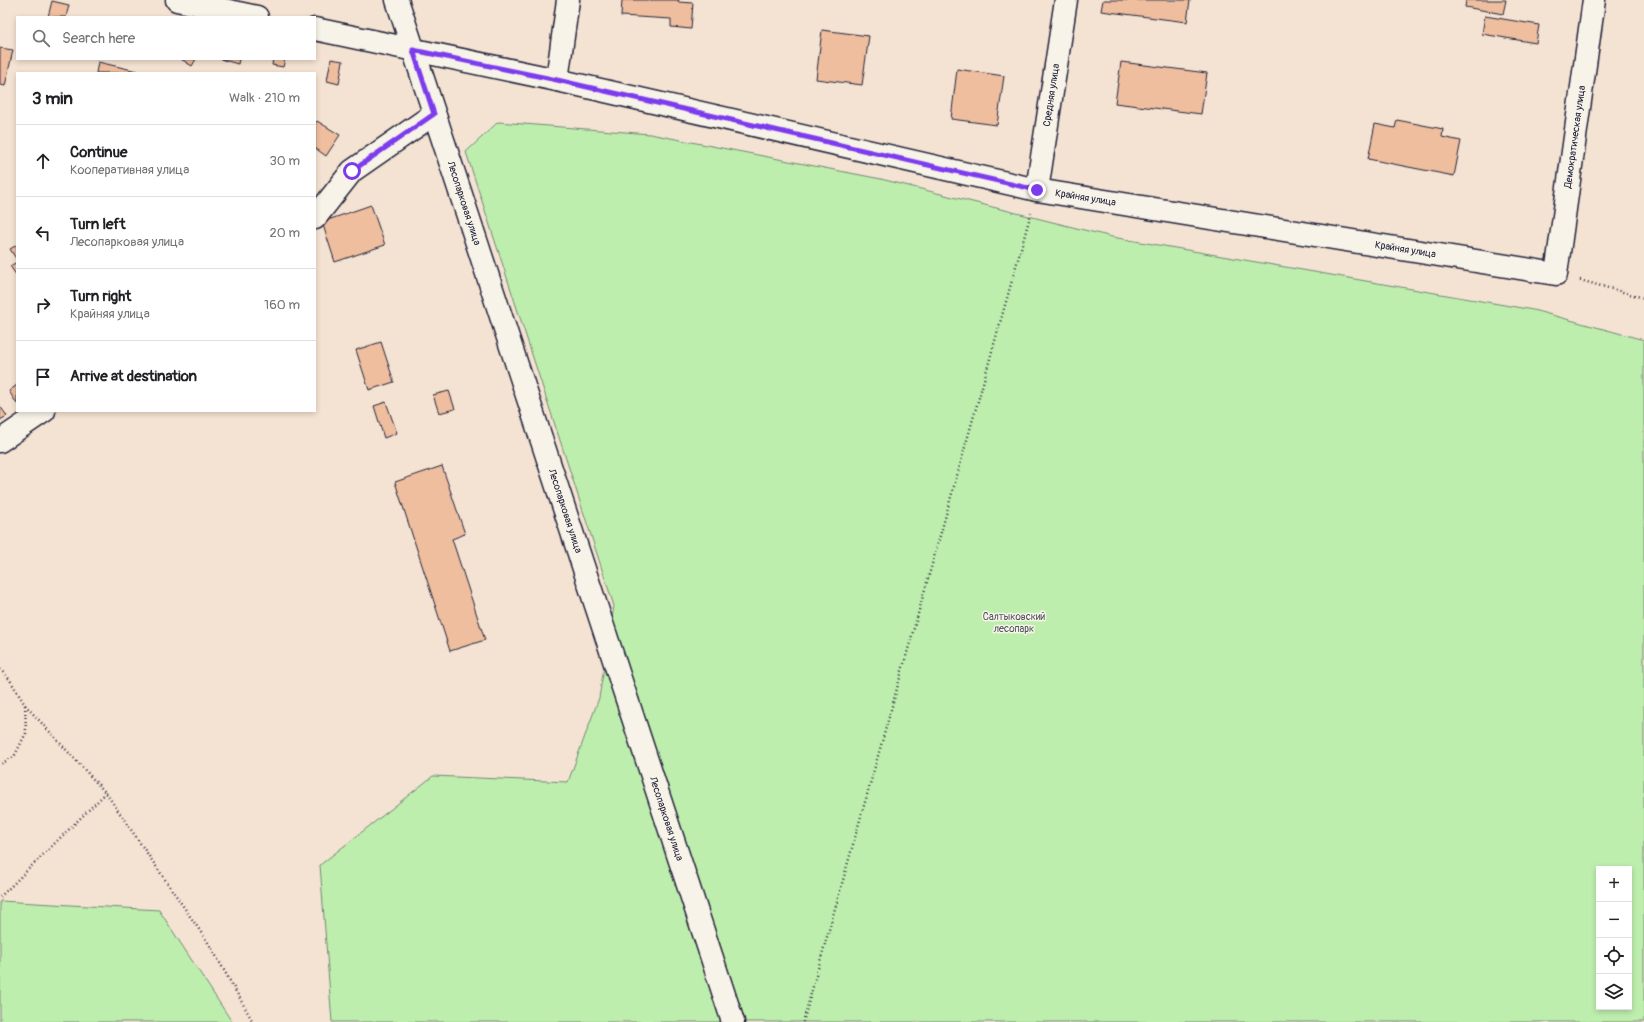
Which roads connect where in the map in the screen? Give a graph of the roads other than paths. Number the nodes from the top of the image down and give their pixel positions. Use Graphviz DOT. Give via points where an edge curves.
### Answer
graph roads {
  1 [pos="177,0"];
  2 [pos="397,0"];
  3 [pos="568,0"];
  4 [pos="1066,0"];
  5 [pos="1594,0"];
  6 [pos="252,16"];
  7 [pos="316,29"];
  8 [pos="413,50"];
  9 [pos="557,80"];
  10 [pos="434,114"];
  11 [pos="1037,190"];
  12 [pos="316,217"];
  13 [pos="1556,274"];
  14 [pos="43,412"];
  15 [pos="0,441"];
  16 [pos="733,1022"];
  1 -- 6 [label="street"];
  2 -- 8 [label="street, Лесопарковая улица"];
  3 -- 9 [label="street"];
  4 -- 11 [label="street, Средняя улица"];
  5 -- 13 [label="street, Демократическая улица"];
  7 -- 8 [label="street, Крайняя улица"];
  8 -- 9 [label="street, Крайняя улица"];
  8 -- 10 [label="street, Лесопарковая улица"];
  9 -- 11 [label="street, Крайняя улица"];
  10 -- 12 [label="street" via="352,171"];
  10 -- 16 [label="street, Лесопарковая улица"];
  11 -- 13 [label="street, Крайняя улица"];
  14 -- 15 [label="street"];
}
